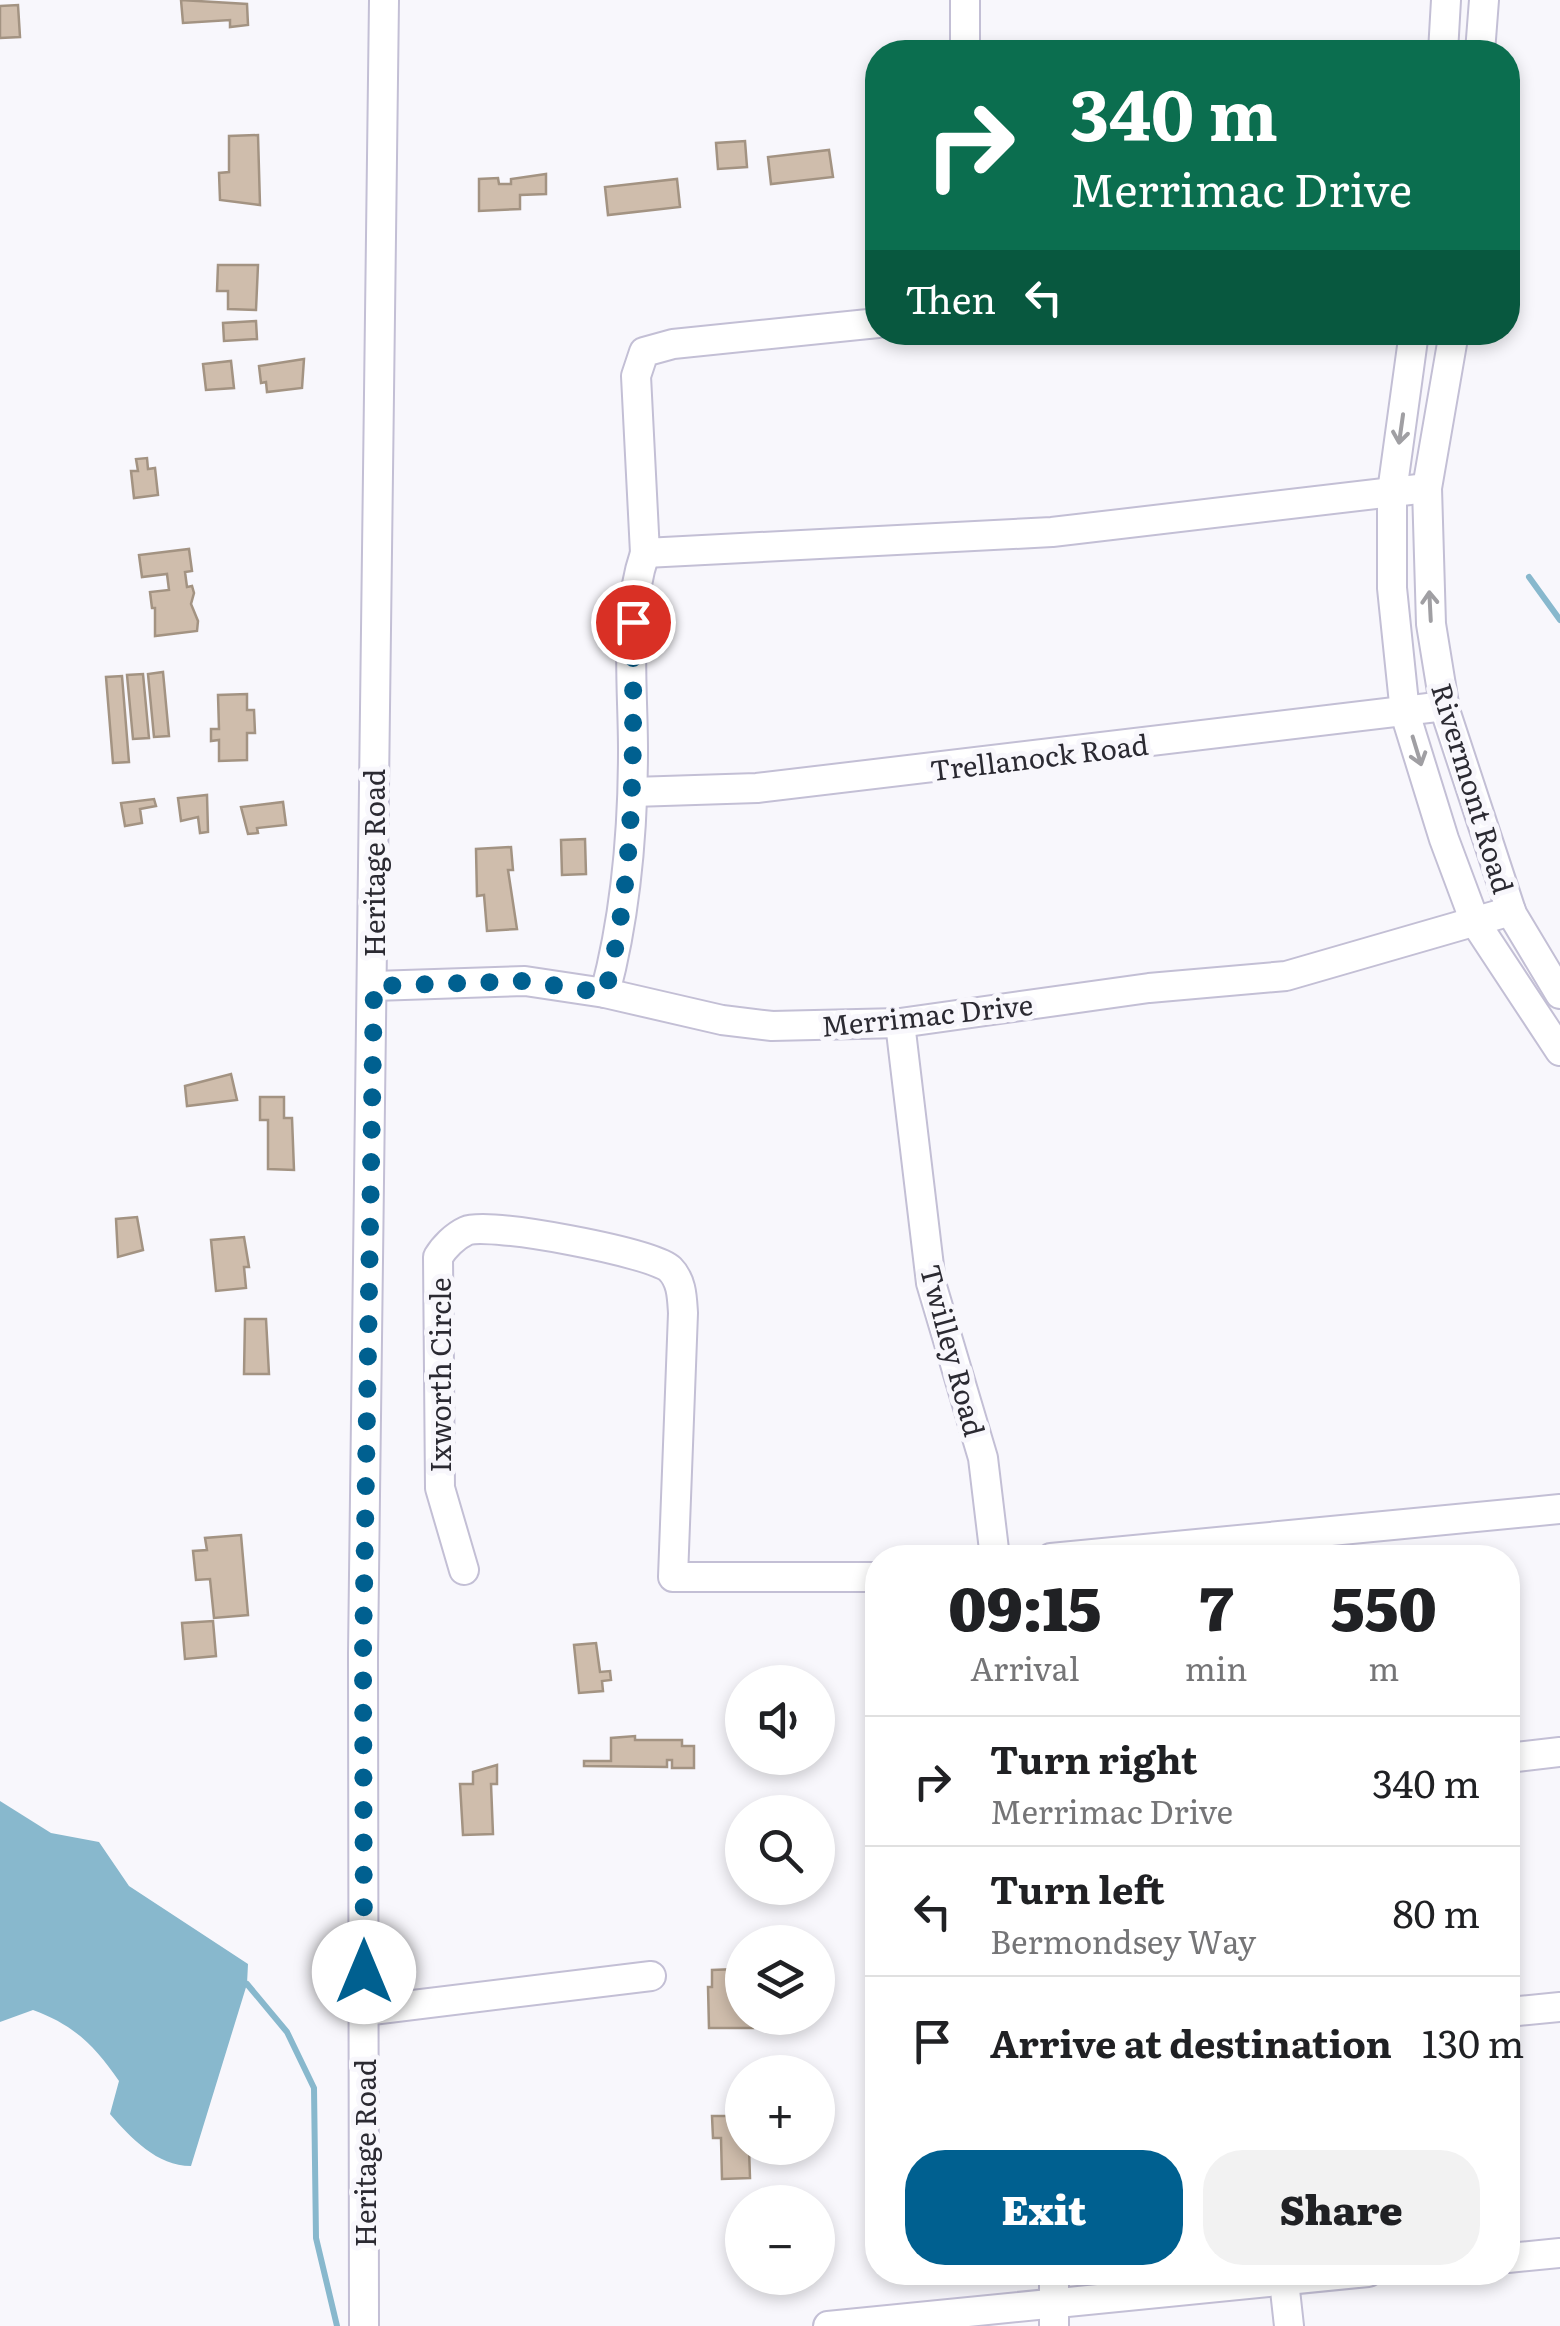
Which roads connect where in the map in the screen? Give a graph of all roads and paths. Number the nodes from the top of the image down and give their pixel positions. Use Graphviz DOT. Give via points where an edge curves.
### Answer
graph roads {
  1 [pos="384,0"];
  2 [pos="964,0"];
  3 [pos="1446,0"];
  4 [pos="1484,0"];
  5 [pos="964,40"];
  6 [pos="1444,40"];
  7 [pos="1481,40"];
  8 [pos="865,324"];
  9 [pos="1412,345"];
  10 [pos="1452,345"];
  11 [pos="1427,488"];
  12 [pos="1392,492"];
  13 [pos="645,553"];
  14 [pos="1445,706"];
  15 [pos="1405,712"];
  16 [pos="633,792"];
  17 [pos="1511,911"];
  18 [pos="1475,922"];
  19 [pos="374,986"];
  20 [pos="605,993"];
  21 [pos="1560,994"];
  22 [pos="900,1022"];
  23 [pos="1560,1050"];
  24 [pos="1560,1509"];
  25 [pos="994,1545"];
  26 [pos="1244,1545"];
  27 [pos="464,1570"];
  28 [pos="865,1577"];
  29 [pos="1560,1752"];
  30 [pos="1520,1757"];
  31 [pos="651,1976"];
  32 [pos="1560,2007"];
  33 [pos="1520,2011"];
  34 [pos="364,2012"];
  35 [pos="1560,2253"];
  36 [pos="1520,2257"];
  37 [pos="1236,2285"];
  38 [pos="1284,2285"];
  39 [pos="1054,2300"];
  40 [pos="364,2326"];
  41 [pos="828,2326"];
  42 [pos="1289,2326"];
  1 -- 19 [label="street, Heritage Road"];
  2 -- 5 [label="street"];
  3 -- 6 [label="street"];
  4 -- 7 [label="street"];
  8 -- 13 [label="street" via="644,352 636,376"];
  9 -- 12 [label="street, Rivermont Road, one-way"];
  10 -- 11 [label="street, Rivermont Road"];
  11 -- 12 [label="street"];
  14 -- 11 [label="street, Rivermont Road, one-way" via="1431,624"];
  12 -- 13 [label="street" via="1052,532"];
  12 -- 15 [label="street, Rivermont Road" via="1392,588"];
  13 -- 16 [label="street" via="633,588"];
  14 -- 15 [label="street, Trellanock Road"];
  14 -- 17 [label="street, Rivermont Road"];
  15 -- 16 [label="street, Trellanock Road" via="757,788"];
  15 -- 18 [label="street, Rivermont Road, one-way"];
  16 -- 20 [label="street" via="621,932"];
  17 -- 18 [label="street, Merrimac Drive"];
  17 -- 21 [label="street, Rivermont Road"];
  18 -- 22 [label="street, Merrimac Drive" via="1286,976"];
  18 -- 23 [label="street, Rivermont Road"];
  19 -- 20 [label="street, Merrimac Drive" via="525,981"];
  19 -- 34 [label="street, Heritage Road"];
  20 -- 22 [label="street, Merrimac Drive" via="772,1026"];
  22 -- 25 [label="street, Twilley Road" via="931,1283 983,1458"];
  24 -- 26 [label="street"];
  27 -- 28 [label="street, Ixworth Circle" via="440,1488 438,1257 468,1230 495,1229 650,1260 669,1268 680,1285 673,1577"];
  29 -- 30 [label="street"];
  31 -- 34 [label="street"];
  32 -- 33 [label="street"];
  34 -- 40 [label="street, Heritage Road"];
  35 -- 36 [label="street"];
  37 -- 39 [label="street"];
  38 -- 42 [label="street"];
  39 -- 41 [label="street"];
}
